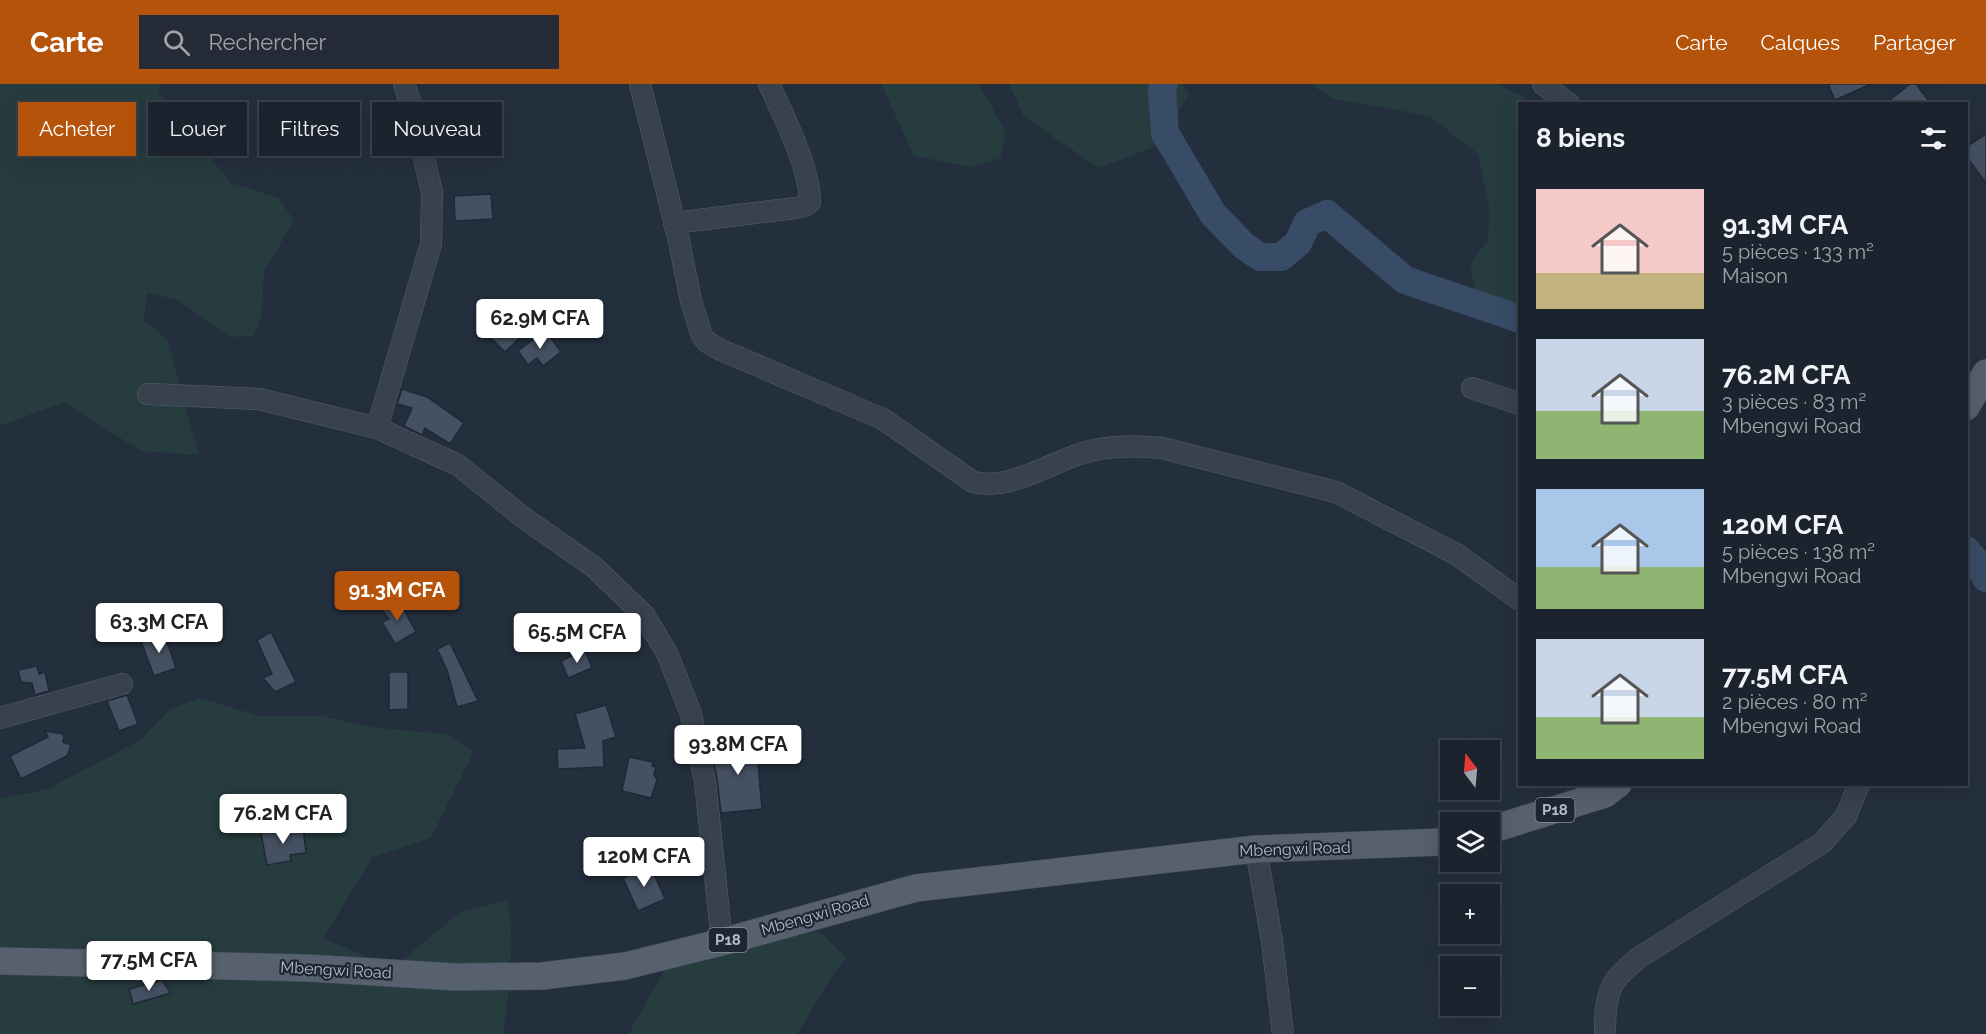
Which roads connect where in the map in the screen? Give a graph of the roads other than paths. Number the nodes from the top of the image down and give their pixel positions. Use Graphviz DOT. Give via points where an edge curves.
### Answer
graph roads {
  1 [pos="404,84"];
  2 [pos="640,84"];
  3 [pos="769,84"];
  4 [pos="1543,84"];
  5 [pos="1566,102"];
  6 [pos="675,223"];
  7 [pos="1986,374"];
  8 [pos="1472,388"];
  9 [pos="148,394"];
  10 [pos="1968,401"];
  11 [pos="1518,403"];
  12 [pos="377,428"];
  13 [pos="1518,599"];
  14 [pos="122,684"];
  15 [pos="0,718"];
  16 [pos="1858,786"];
  17 [pos="1609,788"];
  18 [pos="1500,826"];
  19 [pos="1440,842"];
  20 [pos="1256,849"];
  21 [pos="722,942"];
  22 [pos="0,961"];
  23 [pos="1283,1034"];
  24 [pos="1605,1034"];
  1 -- 12 [label="street" via="432,192 431,244"];
  2 -- 6 [label="street"];
  3 -- 6 [label="street" via="804,171 810,202 796,208"];
  4 -- 5 [label="street"];
  6 -- 13 [label="street" via="691,301 707,342 883,419 973,482 1005,482 1106,448 1162,448 1336,492 1456,554"];
  7 -- 10 [label="main road"];
  8 -- 11 [label="street"];
  9 -- 12 [label="street" via="259,399"];
  12 -- 21 [label="street" via="458,465 594,567 644,615 667,653 691,714 705,781"];
  14 -- 15 [label="street"];
  16 -- 24 [label="street" via="1846,816 1822,843 1638,958 1617,979 1609,995"];
  17 -- 18 [label="main road, P18"];
  19 -- 20 [label="main road, Mbengwi Road / P18"];
  20 -- 21 [label="main road, Mbengwi Road / P18" via="916,888"];
  20 -- 23 [label="street"];
  21 -- 22 [label="main road, Mbengwi Road / P18" via="625,966 542,976 455,977 308,968"];
}
